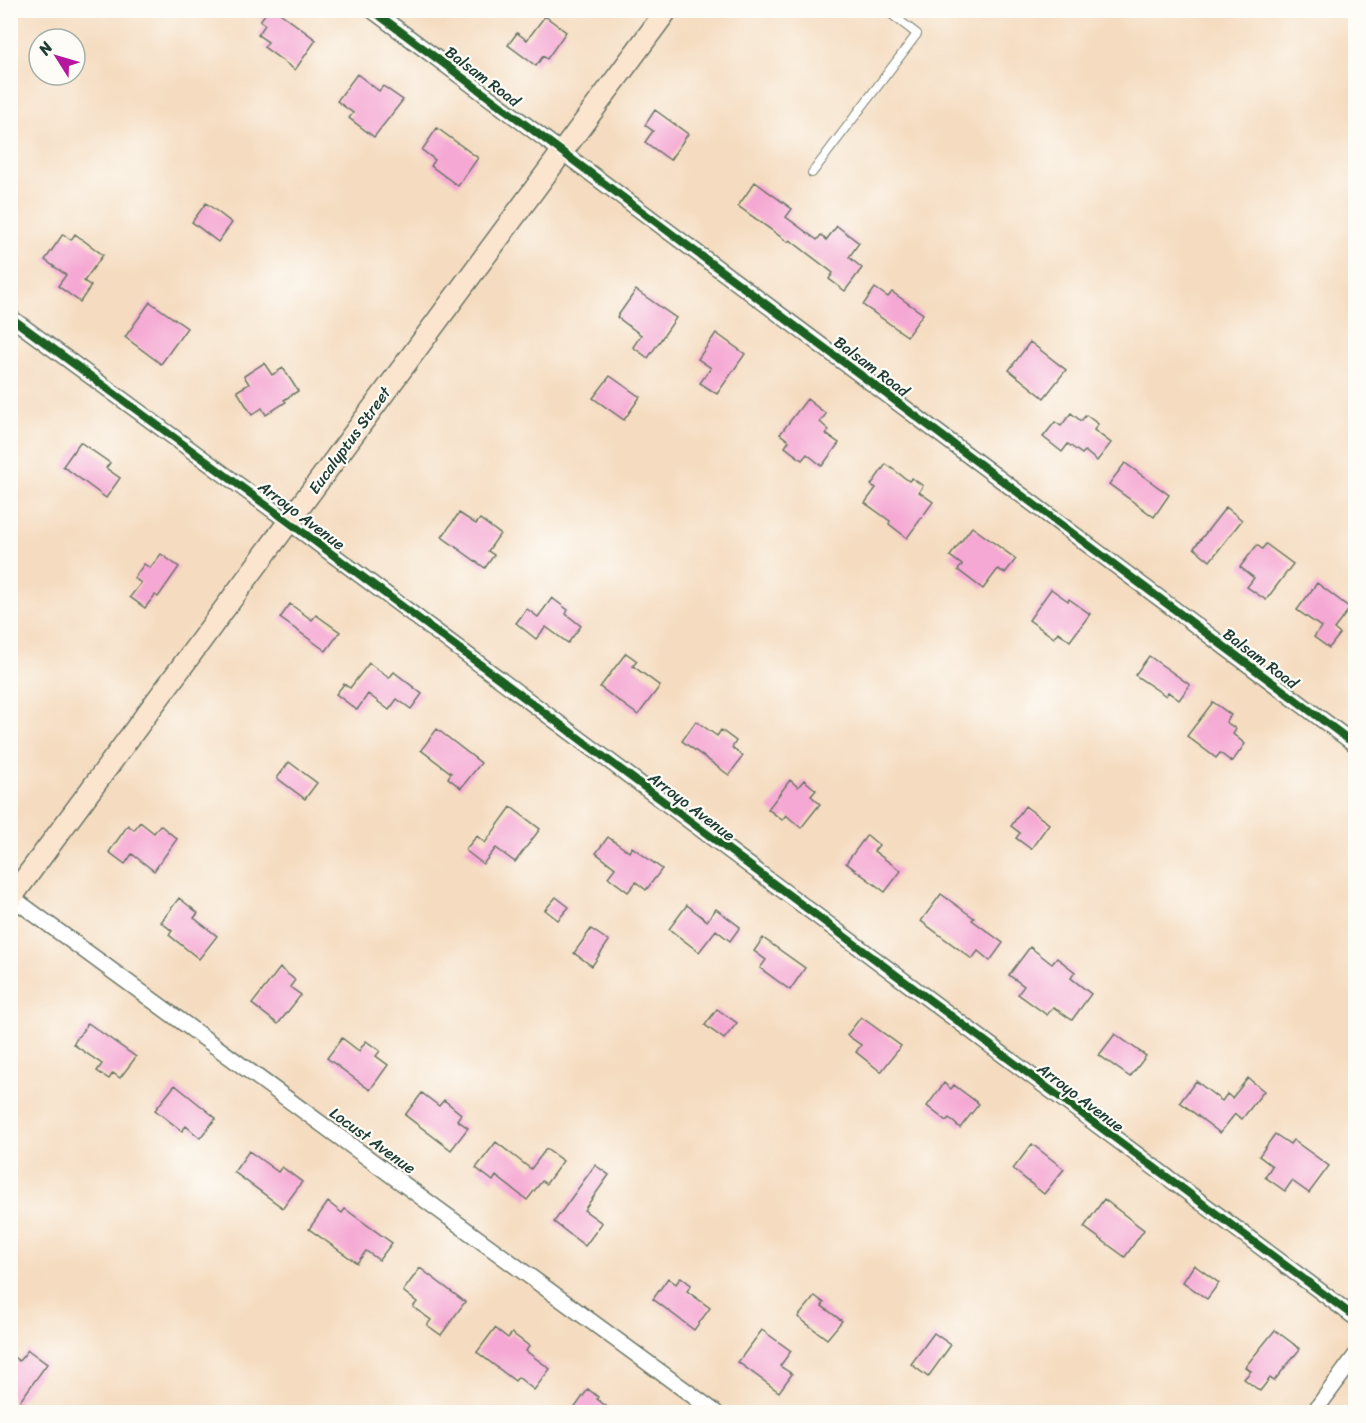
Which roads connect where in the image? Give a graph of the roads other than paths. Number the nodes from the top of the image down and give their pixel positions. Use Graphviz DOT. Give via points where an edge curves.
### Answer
graph roads {
  1 [pos="372,10"];
  2 [pos="667,10"];
  3 [pos="886,10"];
  4 [pos="563,152"];
  5 [pos="812,173"];
  6 [pos="10,317"];
  7 [pos="289,522"];
  8 [pos="1356,745"];
  9 [pos="11,897"];
  10 [pos="1356,1318"];
  11 [pos="1356,1355"];
  12 [pos="715,1413"];
  13 [pos="1314,1413"];
  1 -- 4 [label="street, Balsam Road"];
  2 -- 4 [label="main road, Eucalyptus Street"];
  3 -- 5 [label="lane" via="917,34"];
  4 -- 7 [label="main road, Eucalyptus Street"];
  4 -- 8 [label="street, Balsam Road"];
  6 -- 7 [label="street, Arroyo Avenue"];
  7 -- 9 [label="main road, Eucalyptus Street"];
  7 -- 10 [label="street, Arroyo Avenue"];
  9 -- 12 [label="street, Locust Avenue"];
  11 -- 13 [label="street"];
}
